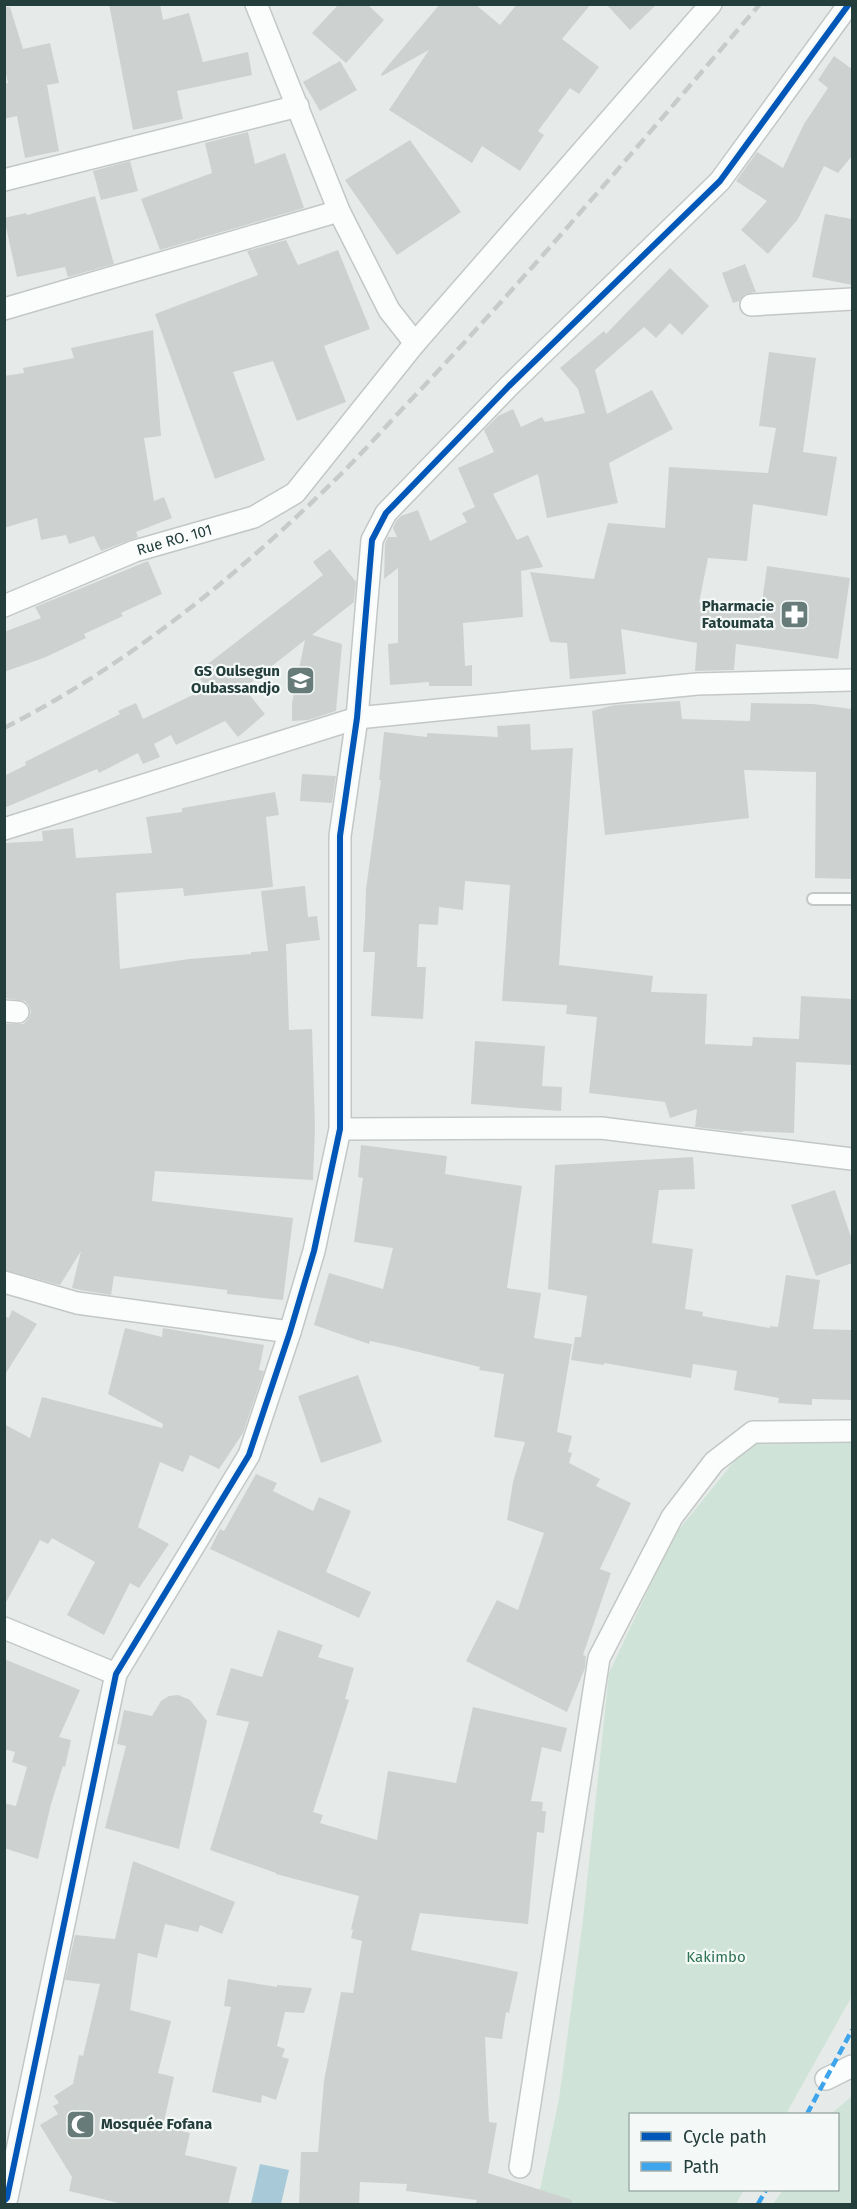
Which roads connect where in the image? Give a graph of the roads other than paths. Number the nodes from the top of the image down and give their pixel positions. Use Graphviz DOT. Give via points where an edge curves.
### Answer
graph roads {
  1 [pos="256,4"];
  2 [pos="711,4"];
  3 [pos="849,4"];
  4 [pos="298,106"];
  5 [pos="4,180"];
  6 [pos="339,211"];
  7 [pos="852,300"];
  8 [pos="752,304"];
  9 [pos="4,309"];
  10 [pos="415,343"];
  11 [pos="4,606"];
  12 [pos="852,680"];
  13 [pos="357,718"];
  14 [pos="4,829"];
  15 [pos="813,899"];
  16 [pos="852,899"];
  17 [pos="340,1129"];
  18 [pos="852,1160"];
  19 [pos="4,1282"];
  20 [pos="290,1332"];
  21 [pos="852,1431"];
  22 [pos="4,1628"];
  23 [pos="116,1674"];
  24 [pos="852,2066"];
  25 [pos="825,2079"];
  26 [pos="520,2167"];
  27 [pos="4,2201"];
  1 -- 4 [label="street"];
  2 -- 10 [label="street, Rue RO. 101"];
  3 -- 13 [label="street" via="720,181 508,386 386,513 372,540"];
  4 -- 5 [label="street"];
  4 -- 6 [label="street"];
  6 -- 9 [label="street"];
  6 -- 10 [label="street" via="389,310"];
  7 -- 8 [label="street"];
  10 -- 11 [label="street, Rue RO. 101" via="295,493 254,518 135,551"];
  12 -- 13 [label="street" via="697,684"];
  13 -- 14 [label="street"];
  13 -- 17 [label="street" via="340,837"];
  15 -- 16 [label="lane"];
  17 -- 18 [label="street" via="601,1128"];
  17 -- 20 [label="street" via="314,1251"];
  19 -- 20 [label="street" via="77,1303"];
  20 -- 23 [label="street" via="249,1455"];
  21 -- 26 [label="street" via="753,1432 714,1462 672,1517 599,1658"];
  22 -- 23 [label="street"];
  23 -- 27 [label="street"];
  24 -- 25 [label="street"];
}
